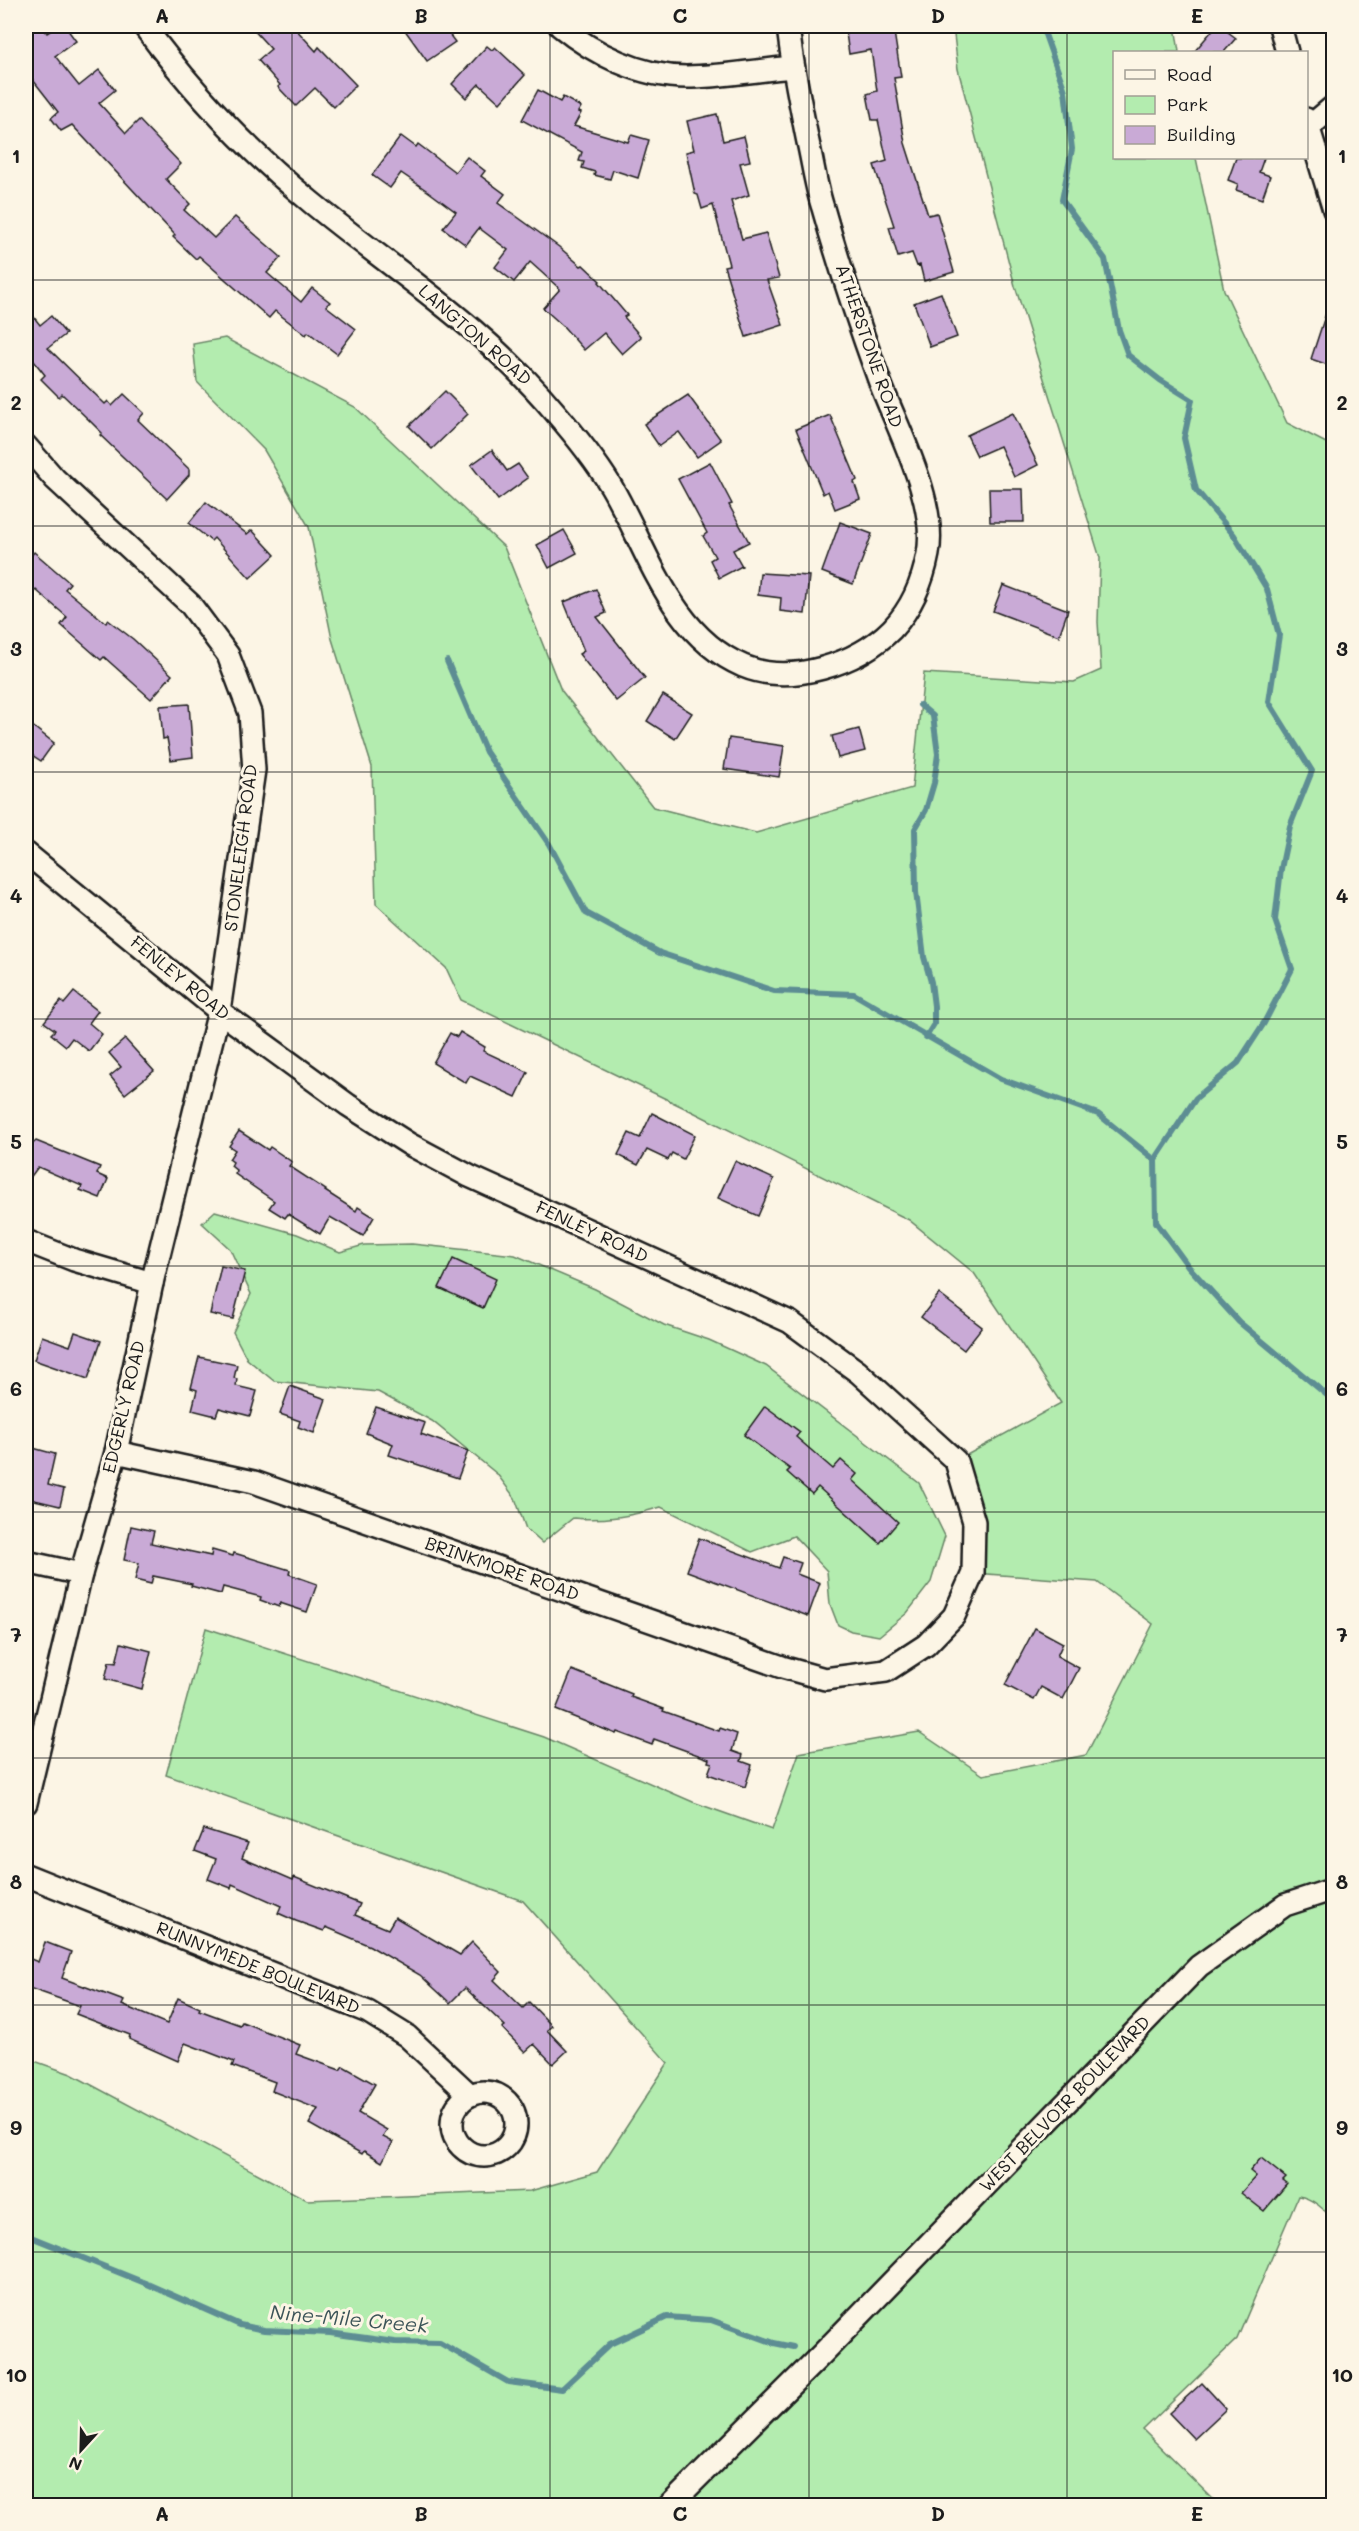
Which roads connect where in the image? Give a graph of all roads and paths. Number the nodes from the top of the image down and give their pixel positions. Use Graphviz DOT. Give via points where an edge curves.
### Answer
graph roads {
  1 [pos="144,26"];
  2 [pos="560,26"];
  3 [pos="788,26"];
  4 [pos="1280,26"];
  5 [pos="1287,51"];
  6 [pos="793,67"];
  7 [pos="1334,106"];
  8 [pos="1308,123"];
  9 [pos="1334,210"];
  10 [pos="26,446"];
  11 [pos="868,647"];
  12 [pos="26,854"];
  13 [pos="219,1011"];
  14 [pos="26,1241"];
  15 [pos="152,1282"];
  16 [pos="116,1452"];
  17 [pos="26,1562"];
  18 [pos="81,1574"];
  19 [pos="886,1671"];
  20 [pos="26,1803"];
  21 [pos="26,1875"];
  22 [pos="1334,1889"];
  23 [pos="470,2095"];
  24 [pos="669,2505"];
  1 -- 11 [label="street, LANGTON ROAD" via="170,61 254,153 308,201 453,311 530,382 609,483 677,612 694,632 745,667 780,673 813,670"];
  2 -- 6 [label="street" via="606,56 644,72 686,77"];
  3 -- 6 [label="street, ATHERSTONE ROAD"];
  4 -- 5 [label="street"];
  6 -- 11 [label="street, ATHERSTONE ROAD" via="822,206 929,519 929,549 913,600 891,629"];
  7 -- 8 [label="street"];
  8 -- 9 [label="street"];
  10 -- 13 [label="street, STONELEIGH ROAD" via="55,479 190,604 228,654 249,713 254,770"];
  12 -- 13 [label="street, FENLEY ROAD"];
  13 -- 15 [label="street, EDGERLY ROAD"];
  13 -- 19 [label="street, FENLEY ROAD" via="348,1105 409,1144 469,1176 790,1322 858,1372 956,1461 974,1522 973,1573 954,1616 926,1646"];
  14 -- 15 [label="street" via="74,1260"];
  15 -- 16 [label="street, EDGERLY ROAD"];
  16 -- 18 [label="street, EDGERLY ROAD"];
  16 -- 19 [label="street, BRINKMORE ROAD" via="254,1482 825,1680"];
  17 -- 18 [label="street"];
  18 -- 20 [label="street, EDGERLY ROAD"];
  21 -- 23 [label="street, RUNNYMEDE BOULEVARD" via="368,2012 407,2036"];
  22 -- 24 [label="street, WEST BELVOIR BOULEVARD" via="1285,1905 1199,1966 822,2354"];
}
